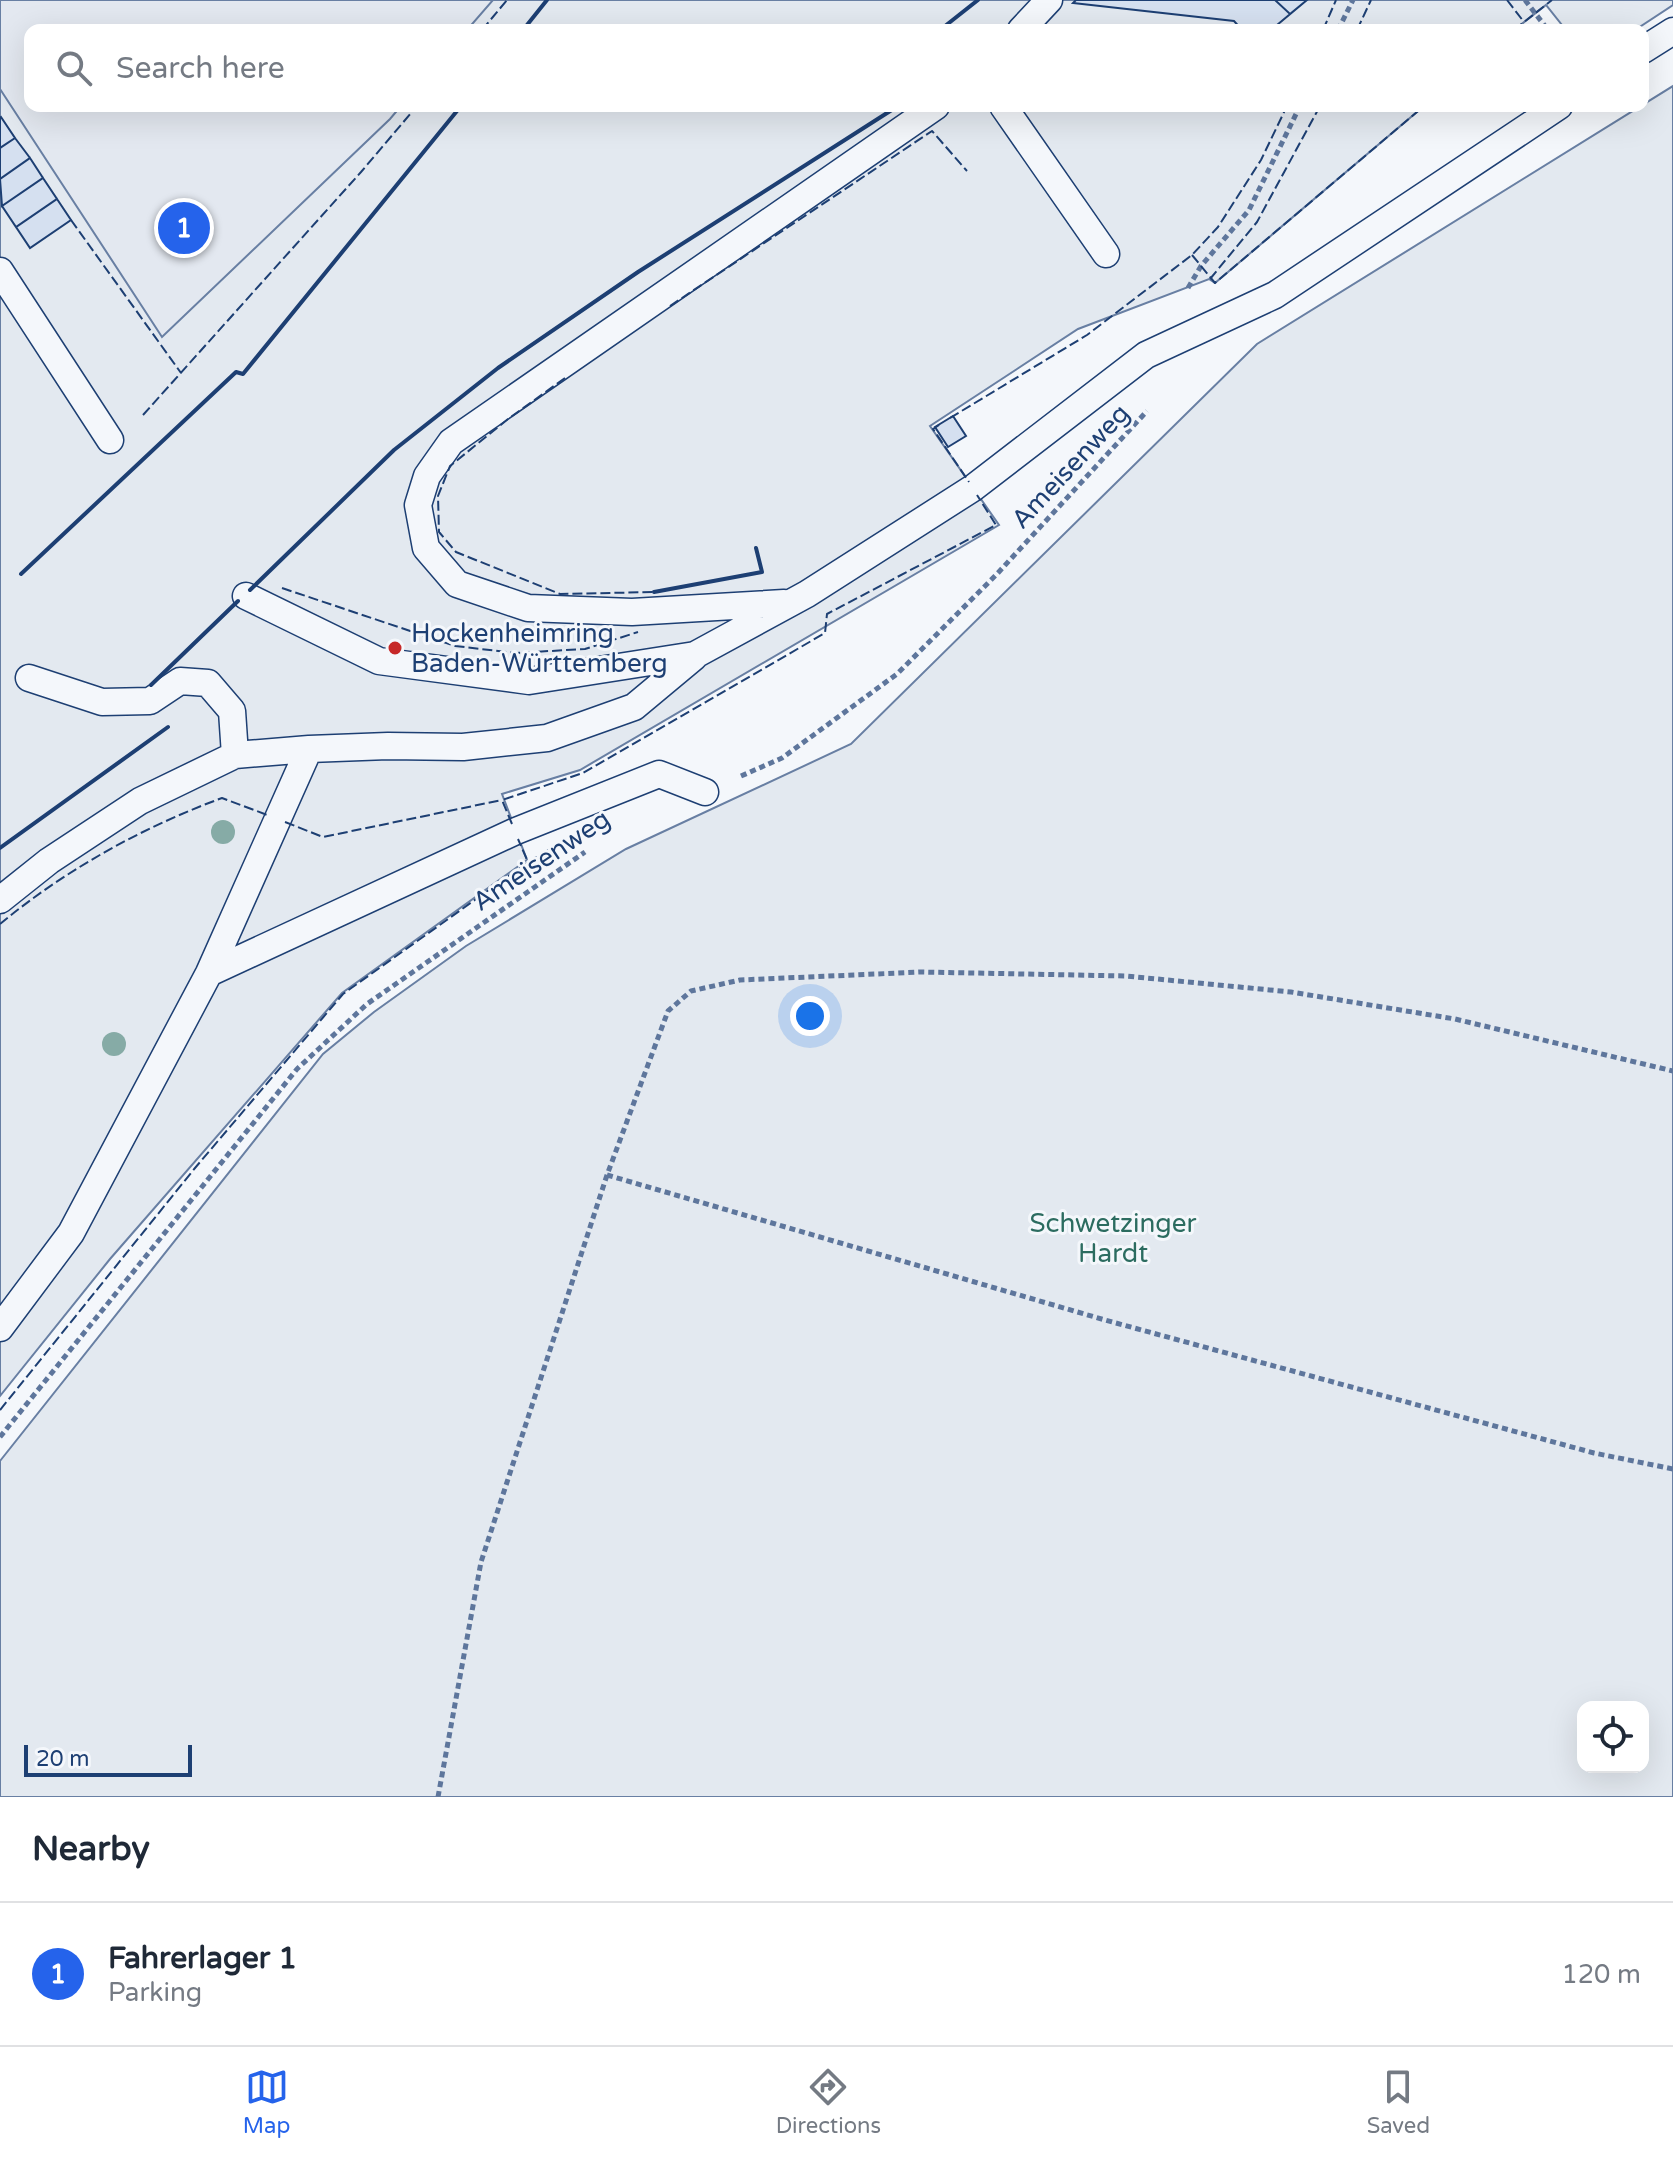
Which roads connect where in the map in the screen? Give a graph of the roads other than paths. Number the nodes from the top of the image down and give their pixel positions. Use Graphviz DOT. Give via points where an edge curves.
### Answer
graph roads {
  1 [pos="1049,0"];
  2 [pos="1027,24"];
  3 [pos="1673,31"];
  4 [pos="1649,46"];
  5 [pos="927,112"];
  6 [pos="1007,112"];
  7 [pos="1550,112"];
  8 [pos="1106,254"];
  9 [pos="0,271"];
  10 [pos="110,440"];
  11 [pos="246,596"];
  12 [pos="792,603"];
  13 [pos="695,655"];
  14 [pos="29,678"];
  15 [pos="309,749"];
  16 [pos="235,755"];
  17 [pos="705,792"];
  18 [pos="0,900"];
  19 [pos="209,973"];
  20 [pos="0,1328"];
  1 -- 2 [label="lane"];
  3 -- 4 [label="lane"];
  5 -- 12 [label="lane" via="451,442 427,476 418,505 426,548 457,584 528,608 632,612"];
  6 -- 8 [label="lane"];
  7 -- 12 [label="lane" via="1275,295 1146,355 973,488"];
  9 -- 10 [label="lane"];
  11 -- 13 [label="lane" via="379,661 529,681"];
  12 -- 13 [label="lane"];
  13 -- 15 [label="lane" via="634,707 547,738 463,747"];
  14 -- 16 [label="lane" via="102,702 150,701 180,681 208,683 232,711"];
  15 -- 16 [label="lane"];
  15 -- 19 [label="lane"];
  16 -- 18 [label="lane" via="140,801"];
  17 -- 19 [label="lane" via="659,774 516,831"];
  19 -- 20 [label="lane" via="71,1233"];
}
